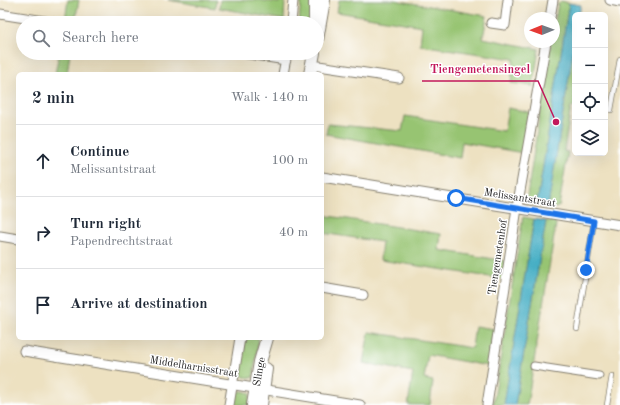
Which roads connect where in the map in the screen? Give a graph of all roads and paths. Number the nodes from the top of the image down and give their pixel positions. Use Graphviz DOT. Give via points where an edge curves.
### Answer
graph roads {
  1 [pos="293,0"];
  2 [pos="315,0"];
  3 [pos="324,0"];
  4 [pos="508,0"];
  5 [pos="553,0"];
  6 [pos="610,0"];
  7 [pos="620,2"];
  8 [pos="551,12"];
  9 [pos="0,14"];
  10 [pos="292,16"];
  11 [pos="315,16"];
  12 [pos="321,16"];
  13 [pos="16,17"];
  14 [pos="491,23"];
  15 [pos="545,48"];
  16 [pos="620,59"];
  17 [pos="285,60"];
  18 [pos="312,61"];
  19 [pos="283,72"];
  20 [pos="398,78"];
  21 [pos="611,110"];
  22 [pos="324,177"];
  23 [pos="517,208"];
  24 [pos="594,221"];
  25 [pos="620,225"];
  26 [pos="0,236"];
  27 [pos="16,239"];
  28 [pos="324,288"];
  29 [pos="363,295"];
  30 [pos="577,329"];
  31 [pos="240,340"];
  32 [pos="268,340"];
  33 [pos="24,351"];
  34 [pos="534,366"];
  35 [pos="599,376"];
  36 [pos="612,376"];
  37 [pos="232,384"];
  38 [pos="259,389"];
  39 [pos="229,405"];
  40 [pos="253,405"];
  41 [pos="261,405"];
  42 [pos="360,405"];
  43 [pos="487,405"];
  44 [pos="607,405"];
  1 -- 10 [label="street"];
  2 -- 11 [label="street"];
  3 -- 12 [label="street"];
  4 -- 14 [label="street" via="505,25"];
  5 -- 8 [label="street"];
  6 -- 7 [label="street"];
  9 -- 13 [label="street"];
  15 -- 23 [label="street, Tiengemetenhof"];
  16 -- 21 [label="lane"];
  17 -- 19 [label="street"];
  18 -- 20 [label="street"];
  22 -- 23 [label="street, Melissantstraat"];
  23 -- 24 [label="street, Melissantstraat"];
  23 -- 43 [label="street, Tiengemetenhof"];
  24 -- 25 [label="street, Melissantstraat"];
  24 -- 30 [label="lane"];
  26 -- 27 [label="street"];
  28 -- 29 [label="street"];
  31 -- 37 [label="street"];
  32 -- 38 [label="street, Slinge"];
  33 -- 37 [label="street, Middelharnisstraat"];
  34 -- 35 [label="street"];
  36 -- 44 [label="lane"];
  37 -- 38 [label="street, Middelharnisstraat"];
  37 -- 39 [label="street"];
  38 -- 40 [label="street, Slinge"];
  38 -- 41 [label="street, Slinge"];
  38 -- 42 [label="street, Middelharnisstraat"];
}
